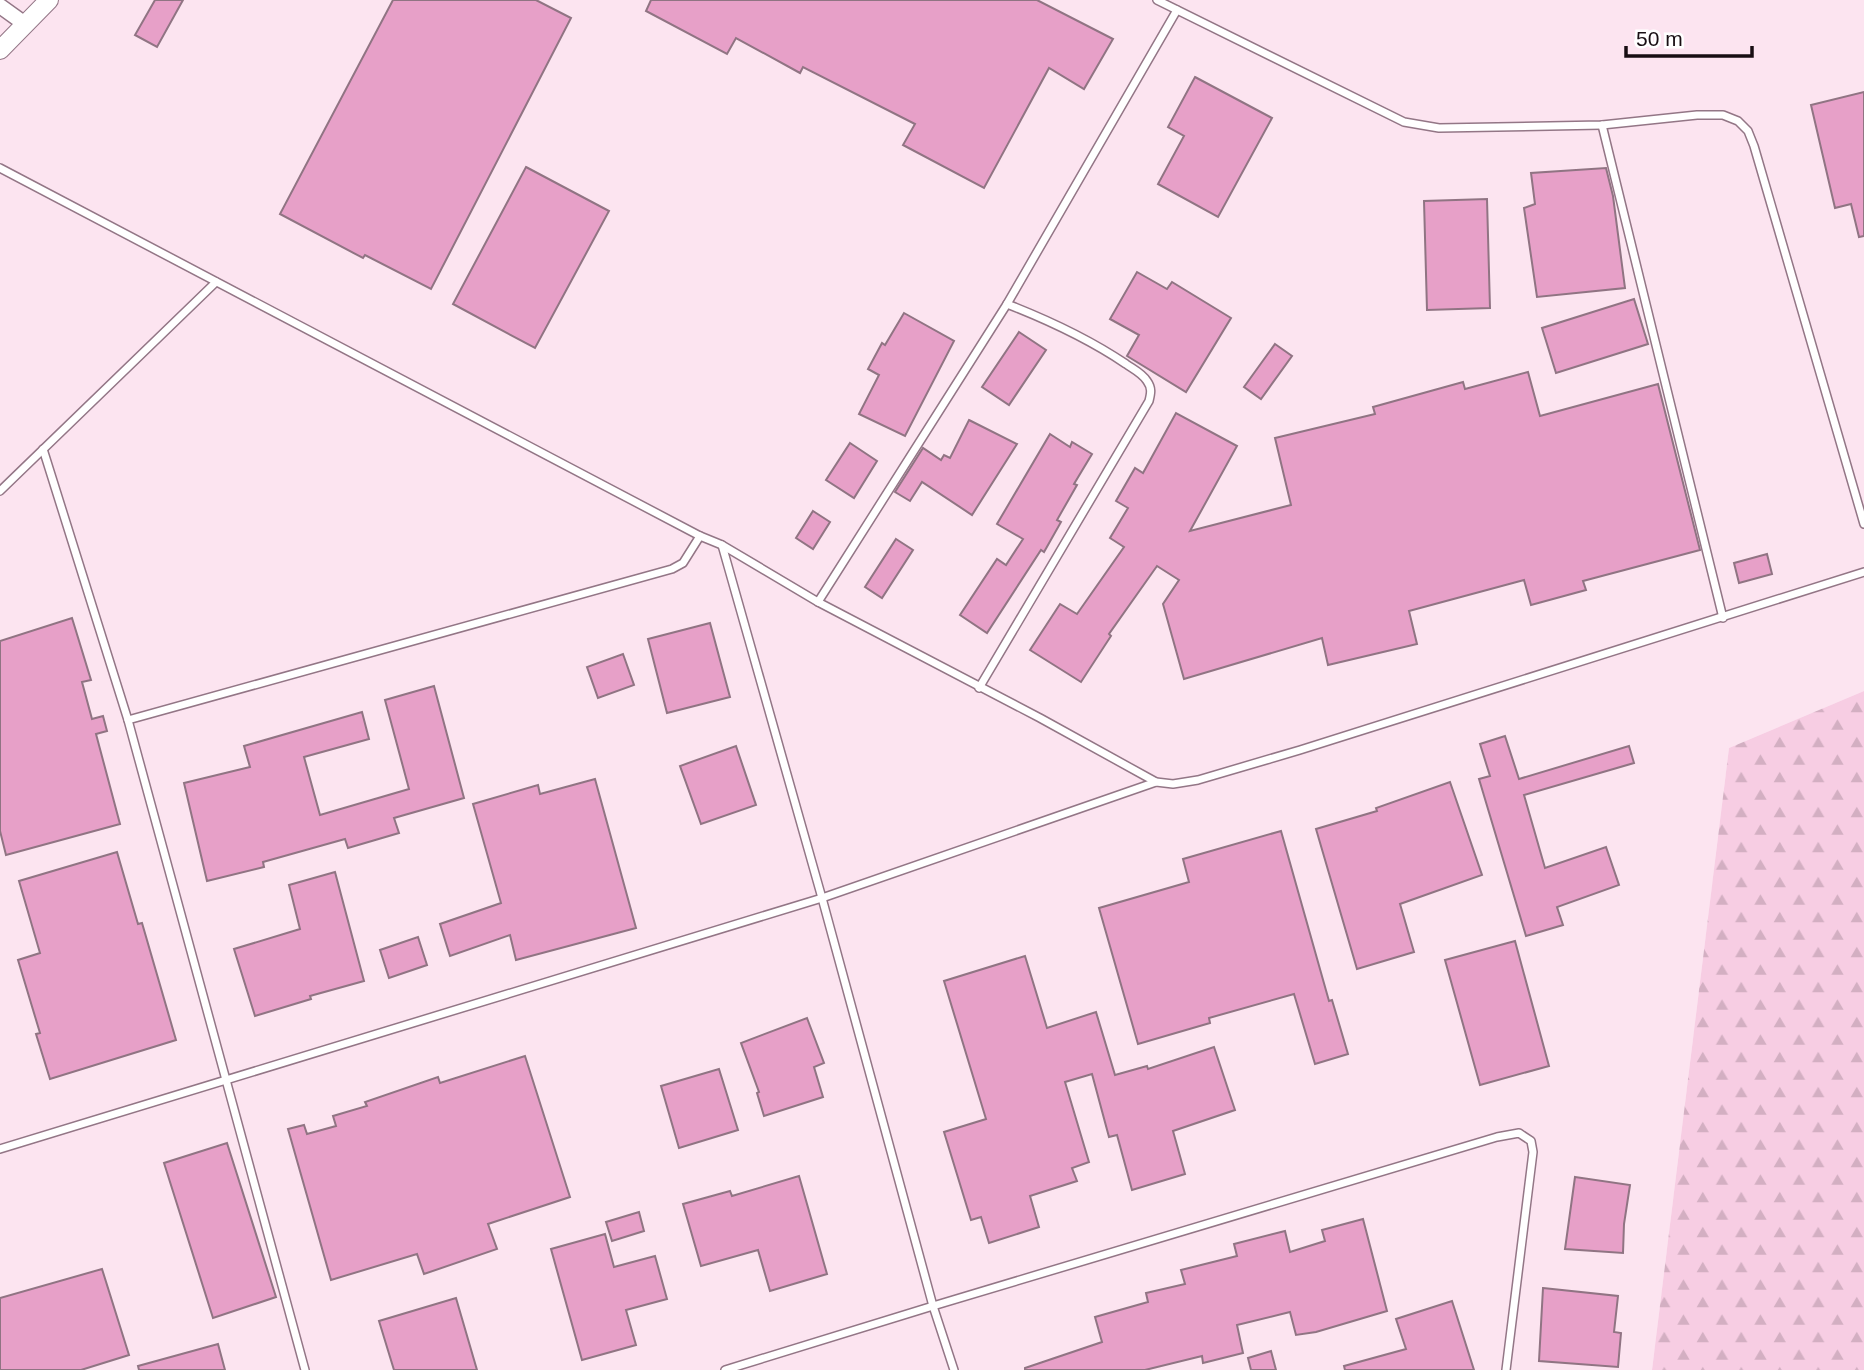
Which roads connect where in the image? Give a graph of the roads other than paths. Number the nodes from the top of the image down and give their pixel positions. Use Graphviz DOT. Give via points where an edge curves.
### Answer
graph roads {
  1 [pos="49,0"];
  2 [pos="1157,0"];
  3 [pos="0,6"];
  4 [pos="1177,10"];
  5 [pos="25,24"];
  6 [pos="0,50"];
  7 [pos="1602,125"];
  8 [pos="0,168"];
  9 [pos="216,282"];
  10 [pos="1007,304"];
  11 [pos="43,449"];
  12 [pos="0,491"];
  13 [pos="1864,524"];
  14 [pos="700,536"];
  15 [pos="722,545"];
  16 [pos="1864,572"];
  17 [pos="818,602"];
  18 [pos="1723,618"];
  19 [pos="979,688"];
  20 [pos="128,720"];
  21 [pos="1156,782"];
  22 [pos="822,898"];
  23 [pos="227,1080"];
  24 [pos="0,1149"];
  25 [pos="933,1306"];
  26 [pos="305,1370"];
  27 [pos="725,1370"];
  28 [pos="954,1370"];
  29 [pos="1506,1370"];
  1 -- 5 [label="street"];
  2 -- 4 [label="lane"];
  3 -- 5 [label="street"];
  4 -- 7 [label="lane" via="1404,122 1439,128"];
  4 -- 10 [label="lane"];
  5 -- 6 [label="street"];
  7 -- 13 [label="lane" via="1723,115 1748,131"];
  7 -- 18 [label="lane"];
  8 -- 9 [label="lane"];
  9 -- 11 [label="lane"];
  9 -- 14 [label="lane"];
  10 -- 17 [label="lane"];
  10 -- 19 [label="lane" via="1106,351 1142,375 1152,392"];
  11 -- 12 [label="lane"];
  11 -- 20 [label="lane"];
  14 -- 15 [label="lane"];
  14 -- 20 [label="lane" via="683,563 671,569"];
  15 -- 17 [label="lane"];
  15 -- 22 [label="lane"];
  16 -- 18 [label="lane"];
  17 -- 19 [label="lane"];
  18 -- 21 [label="lane" via="1198,780"];
  19 -- 21 [label="lane"];
  20 -- 23 [label="lane"];
  21 -- 22 [label="lane"];
  22 -- 23 [label="lane"];
  22 -- 25 [label="lane"];
  23 -- 24 [label="lane"];
  23 -- 26 [label="lane"];
  25 -- 27 [label="lane"];
  25 -- 28 [label="lane"];
  25 -- 29 [label="lane" via="1519,1133 1531,1141 1533,1152"];
}
